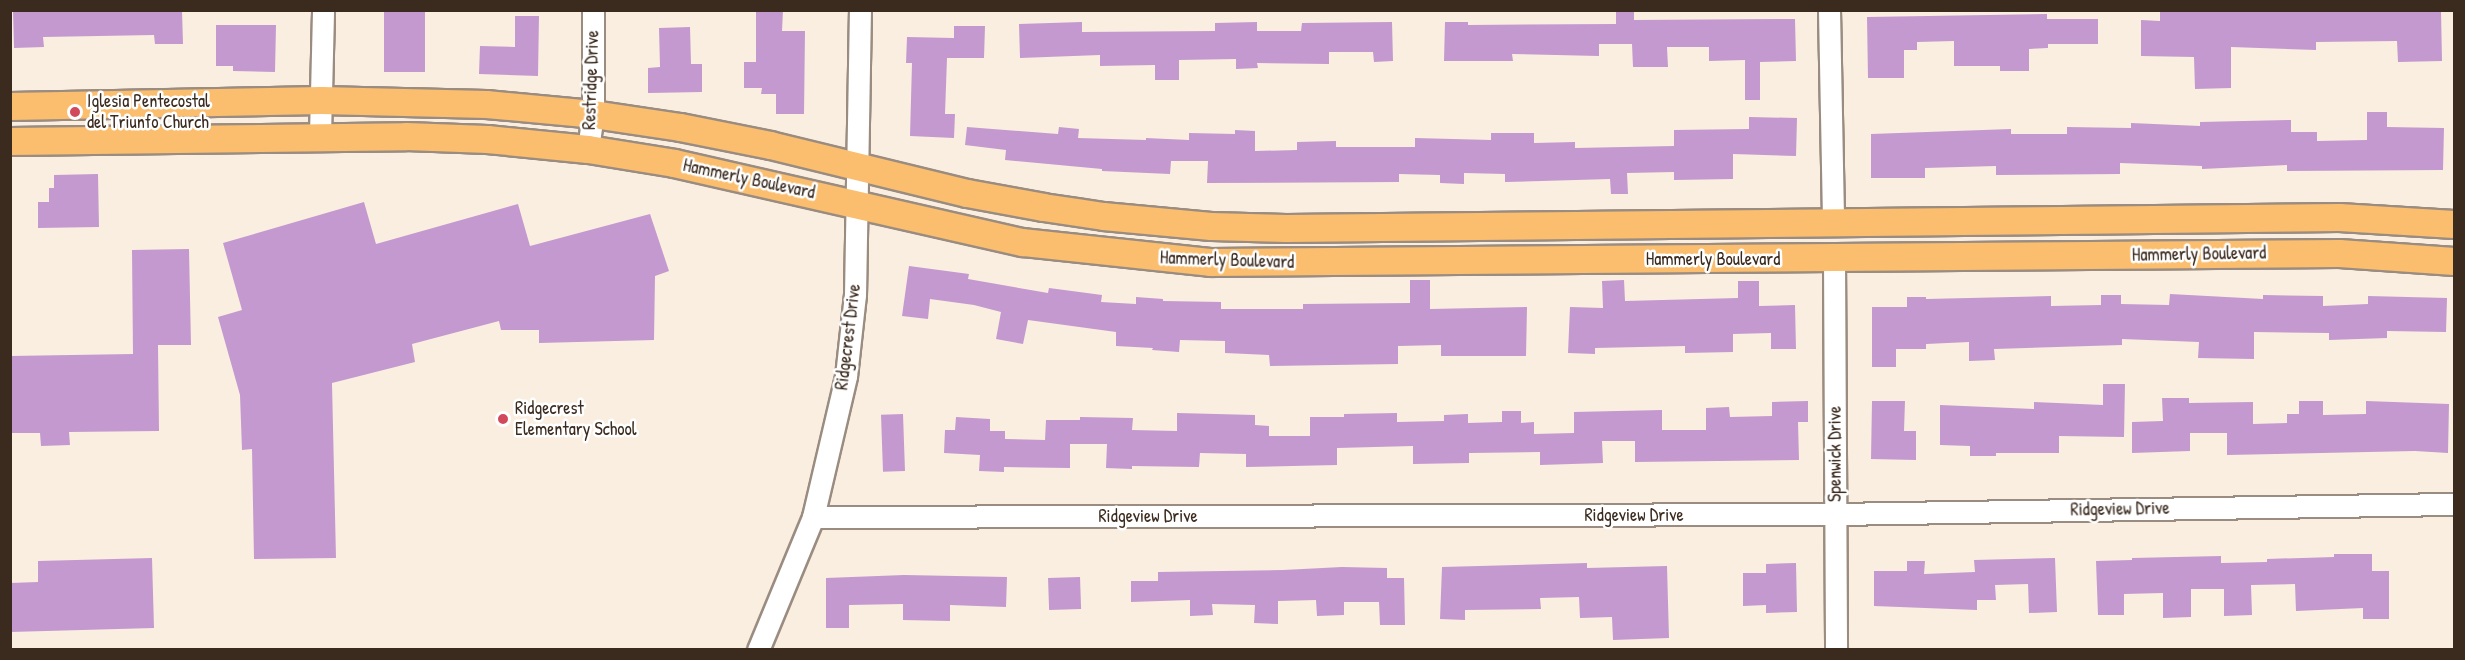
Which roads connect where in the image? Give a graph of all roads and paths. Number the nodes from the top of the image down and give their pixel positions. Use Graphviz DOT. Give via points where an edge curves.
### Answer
graph roads {
  1 [pos="323,10"];
  2 [pos="593,10"];
  3 [pos="860,10"];
  4 [pos="1828,10"];
  5 [pos="321,100"];
  6 [pos="10,106"];
  7 [pos="593,114"];
  8 [pos="320,135"];
  9 [pos="10,141"];
  10 [pos="588,149"];
  11 [pos="856,167"];
  12 [pos="855,202"];
  13 [pos="2282,218"];
  14 [pos="1833,220"];
  15 [pos="1953,220"];
  16 [pos="2454,224"];
  17 [pos="1211,226"];
  18 [pos="1485,226"];
  19 [pos="2281,253"];
  20 [pos="1703,259"];
  21 [pos="1834,259"];
  22 [pos="1485,260"];
  23 [pos="2454,261"];
  24 [pos="1209,262"];
  25 [pos="2454,504"];
  26 [pos="1835,514"];
  27 [pos="813,517"];
  28 [pos="758,650"];
  29 [pos="1836,650"];
  1 -- 5 [label="street"];
  2 -- 7 [label="street, Restridge Drive"];
  3 -- 11 [label="street, Ridgecrest Drive"];
  4 -- 14 [label="street"];
  5 -- 6 [label="main road, Hammerly Boulevard"];
  5 -- 7 [label="main road, Hammerly Boulevard" via="486,104"];
  5 -- 8 [label="street"];
  7 -- 10 [label="street, Restridge Drive"];
  7 -- 11 [label="main road, Hammerly Boulevard" via="680,127"];
  8 -- 9 [label="main road, Hammerly Boulevard"];
  8 -- 10 [label="main road, Hammerly Boulevard" via="487,139"];
  10 -- 12 [label="main road, Hammerly Boulevard" via="674,163"];
  11 -- 12 [label="street, Ridgecrest Drive"];
  11 -- 17 [label="main road, Hammerly Boulevard" via="1043,207"];
  12 -- 24 [label="main road, Hammerly Boulevard" via="1023,242"];
  12 -- 27 [label="street, Ridgecrest Drive" via="855,295 846,375"];
  13 -- 15 [label="main road, Hammerly Boulevard"];
  13 -- 16 [label="main road, Hammerly Boulevard"];
  13 -- 19 [label="main road"];
  14 -- 15 [label="main road, Hammerly Boulevard"];
  14 -- 18 [label="main road, Hammerly Boulevard"];
  14 -- 20 [label="main road" via="1816,237 1770,241"];
  15 -- 21 [label="main road" via="1897,237 1862,237 1845,242"];
  17 -- 18 [label="main road, Hammerly Boulevard"];
  17 -- 24 [label="main road"];
  18 -- 22 [label="main road"];
  19 -- 21 [label="main road, Hammerly Boulevard"];
  19 -- 23 [label="main road, Hammerly Boulevard"];
  20 -- 21 [label="main road, Hammerly Boulevard"];
  20 -- 22 [label="main road, Hammerly Boulevard"];
  21 -- 26 [label="street, Spenwick Drive"];
  22 -- 24 [label="main road, Hammerly Boulevard"];
  25 -- 26 [label="street, Ridgeview Drive"];
  26 -- 27 [label="street, Ridgeview Drive"];
  26 -- 29 [label="street, Spenwick Drive"];
  27 -- 28 [label="street, Ridgecrest Drive"];
}
